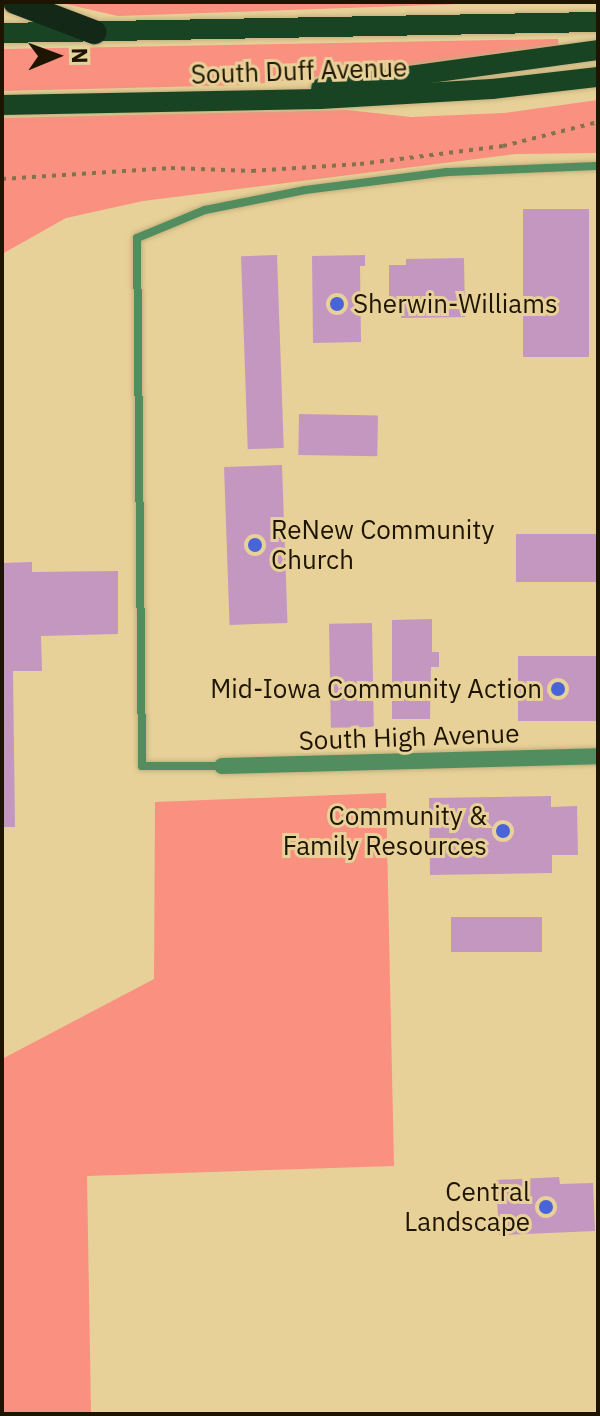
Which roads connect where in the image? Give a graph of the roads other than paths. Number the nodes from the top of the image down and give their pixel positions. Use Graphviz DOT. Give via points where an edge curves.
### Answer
graph roads {
  1 [pos="15,2"];
  2 [pos="598,22"];
  3 [pos="94,32"];
  4 [pos="2,33"];
  5 [pos="598,50"];
  6 [pos="598,77"];
  7 [pos="254,100"];
  8 [pos="2,105"];
  9 [pos="598,166"];
  10 [pos="598,756"];
  11 [pos="222,766"];
  1 -- 3 [label="highway"];
  2 -- 3 [label="main road, South Duff Avenue"];
  3 -- 4 [label="main road, South Duff Avenue"];
  5 -- 7 [label="main road"];
  6 -- 7 [label="main road, South Duff Avenue" via="492,89"];
  7 -- 8 [label="main road, South Duff Avenue"];
  9 -- 11 [label="lane" via="447,172 300,191 205,210 137,238 142,766"];
  10 -- 11 [label="street, South High Avenue"];
}
